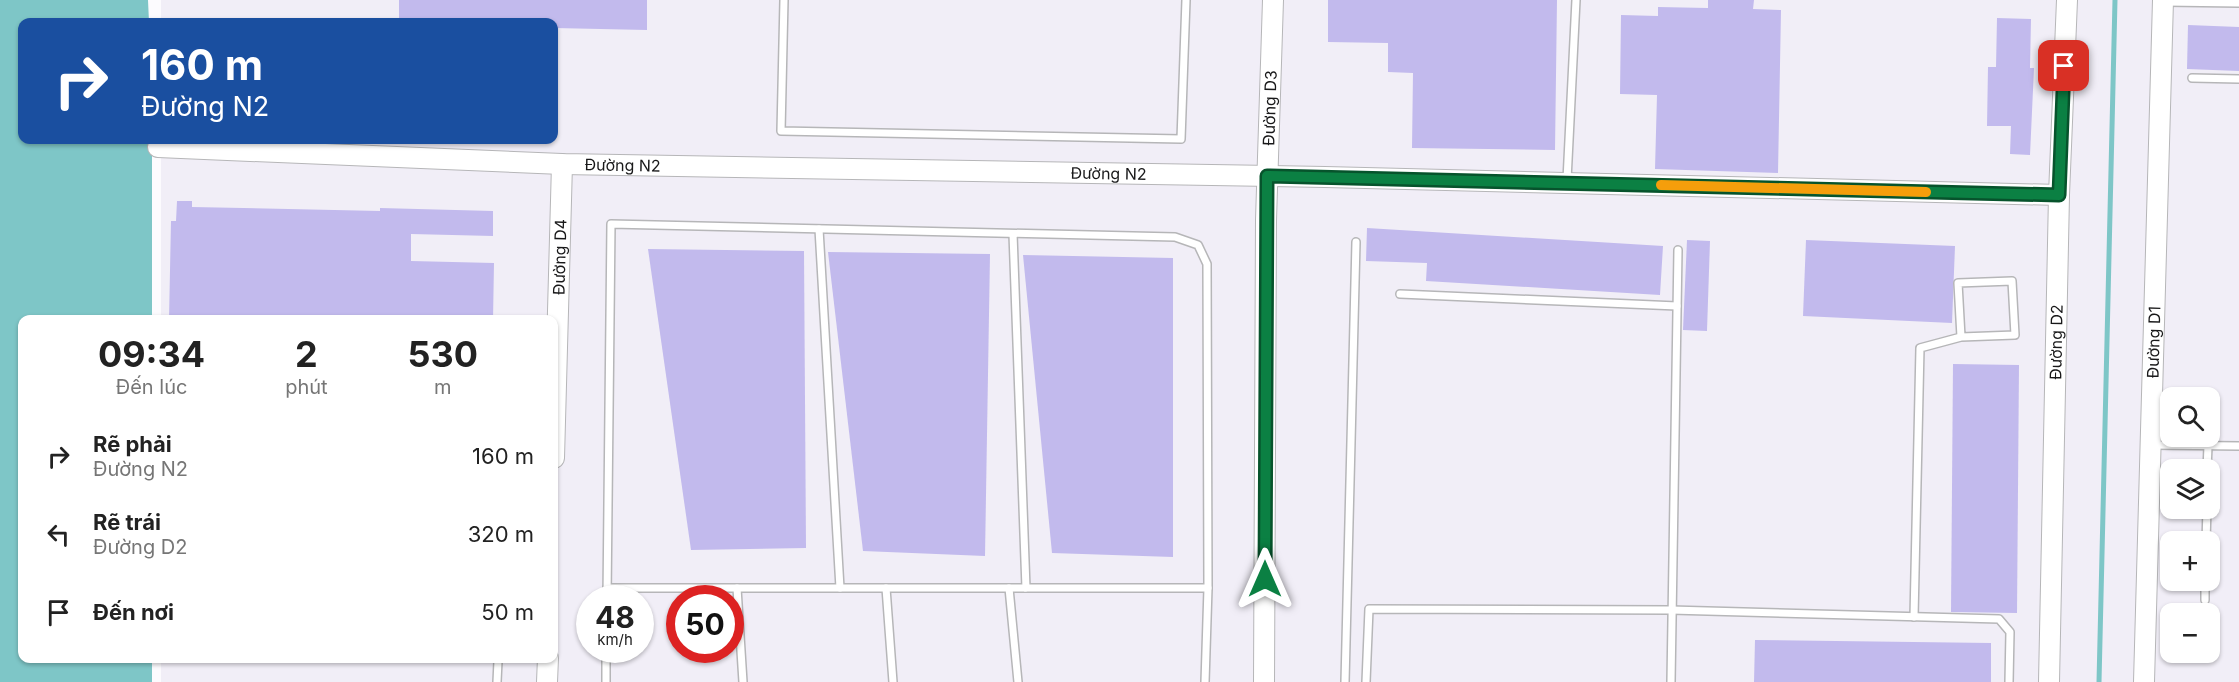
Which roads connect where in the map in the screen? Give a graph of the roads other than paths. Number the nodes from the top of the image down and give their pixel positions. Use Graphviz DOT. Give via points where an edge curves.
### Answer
graph roads {
  1 [pos="784,0"];
  2 [pos="1186,0"];
  3 [pos="1273,0"];
  4 [pos="1576,0"];
  5 [pos="2067,0"];
  6 [pos="2163,1"];
  7 [pos="2239,3"];
  8 [pos="2192,78"];
  9 [pos="2239,79"];
  10 [pos="158,147"];
  11 [pos="562,164"];
  12 [pos="1267,176"];
  13 [pos="1567,183"];
  14 [pos="2059,195"];
  15 [pos="819,229"];
  16 [pos="1013,234"];
  17 [pos="1356,242"];
  18 [pos="1678,250"];
  19 [pos="1400,294"];
  20 [pos="1677,306"];
  21 [pos="558,315"];
  22 [pos="1960,337"];
  23 [pos="2151,445"];
  24 [pos="2160,445"];
  25 [pos="2220,446"];
  26 [pos="2239,446"];
  27 [pos="607,585"];
  28 [pos="744,588"];
  29 [pos="840,588"];
  30 [pos="886,588"];
  31 [pos="1009,588"];
  32 [pos="1026,588"];
  33 [pos="1208,588"];
  34 [pos="2205,591"];
  35 [pos="2205,600"];
  36 [pos="1671,610"];
  37 [pos="1914,617"];
  38 [pos="498,663"];
  39 [pos="548,663"];
  40 [pos="606,663"];
  41 [pos="741,663"];
  42 [pos="497,682"];
  43 [pos="547,682"];
  44 [pos="606,682"];
  45 [pos="742,682"];
  46 [pos="893,682"];
  47 [pos="1018,682"];
  48 [pos="1206,682"];
  49 [pos="1264,682"];
  50 [pos="1345,682"];
  51 [pos="1366,682"];
  52 [pos="1671,682"];
  53 [pos="2009,682"];
  54 [pos="2049,682"];
  55 [pos="2144,682"];
  1 -- 2 [label="lane" via="781,131 1181,139"];
  3 -- 12 [label="street, Đường D3"];
  4 -- 13 [label="lane"];
  5 -- 14 [label="street, Đường D2"];
  6 -- 7 [label="lane"];
  6 -- 23 [label="street, Đường D1"];
  8 -- 9 [label="lane"];
  10 -- 11 [label="street, Đường N2"];
  11 -- 12 [label="street, Đường N2"];
  11 -- 21 [label="street, Đường D4"];
  12 -- 13 [label="street, Đường N2"];
  12 -- 49 [label="street, Đường D3"];
  13 -- 14 [label="street, Đường N2"];
  14 -- 54 [label="street, Đường D2"];
  15 -- 16 [label="lane"];
  15 -- 27 [label="lane" via="611,224"];
  15 -- 29 [label="lane"];
  16 -- 32 [label="lane"];
  16 -- 33 [label="lane" via="1175,237 1198,245 1204,254 1208,276"];
  17 -- 50 [label="lane"];
  18 -- 20 [label="lane"];
  19 -- 20 [label="lane"];
  20 -- 36 [label="lane"];
  22 -- 22 [label="lane" via="1958,283 2012,281 2015,335"];
  22 -- 37 [label="lane" via="1920,348"];
  23 -- 24 [label="lane"];
  23 -- 55 [label="street, Đường D1"];
  25 -- 26 [label="lane"];
  28 -- 29 [label="lane"];
  29 -- 30 [label="lane"];
  30 -- 31 [label="lane"];
  30 -- 46 [label="lane"];
  31 -- 32 [label="lane"];
  31 -- 47 [label="lane"];
  32 -- 33 [label="lane"];
  33 -- 48 [label="lane"];
  34 -- 35 [label="lane"];
  36 -- 37 [label="lane"];
  36 -- 51 [label="lane" via="1369,609"];
  36 -- 52 [label="lane"];
  37 -- 53 [label="lane" via="2004,622 2010,632"];
  38 -- 42 [label="lane"];
  39 -- 43 [label="street"];
  40 -- 44 [label="lane"];
  41 -- 45 [label="lane"];
}
